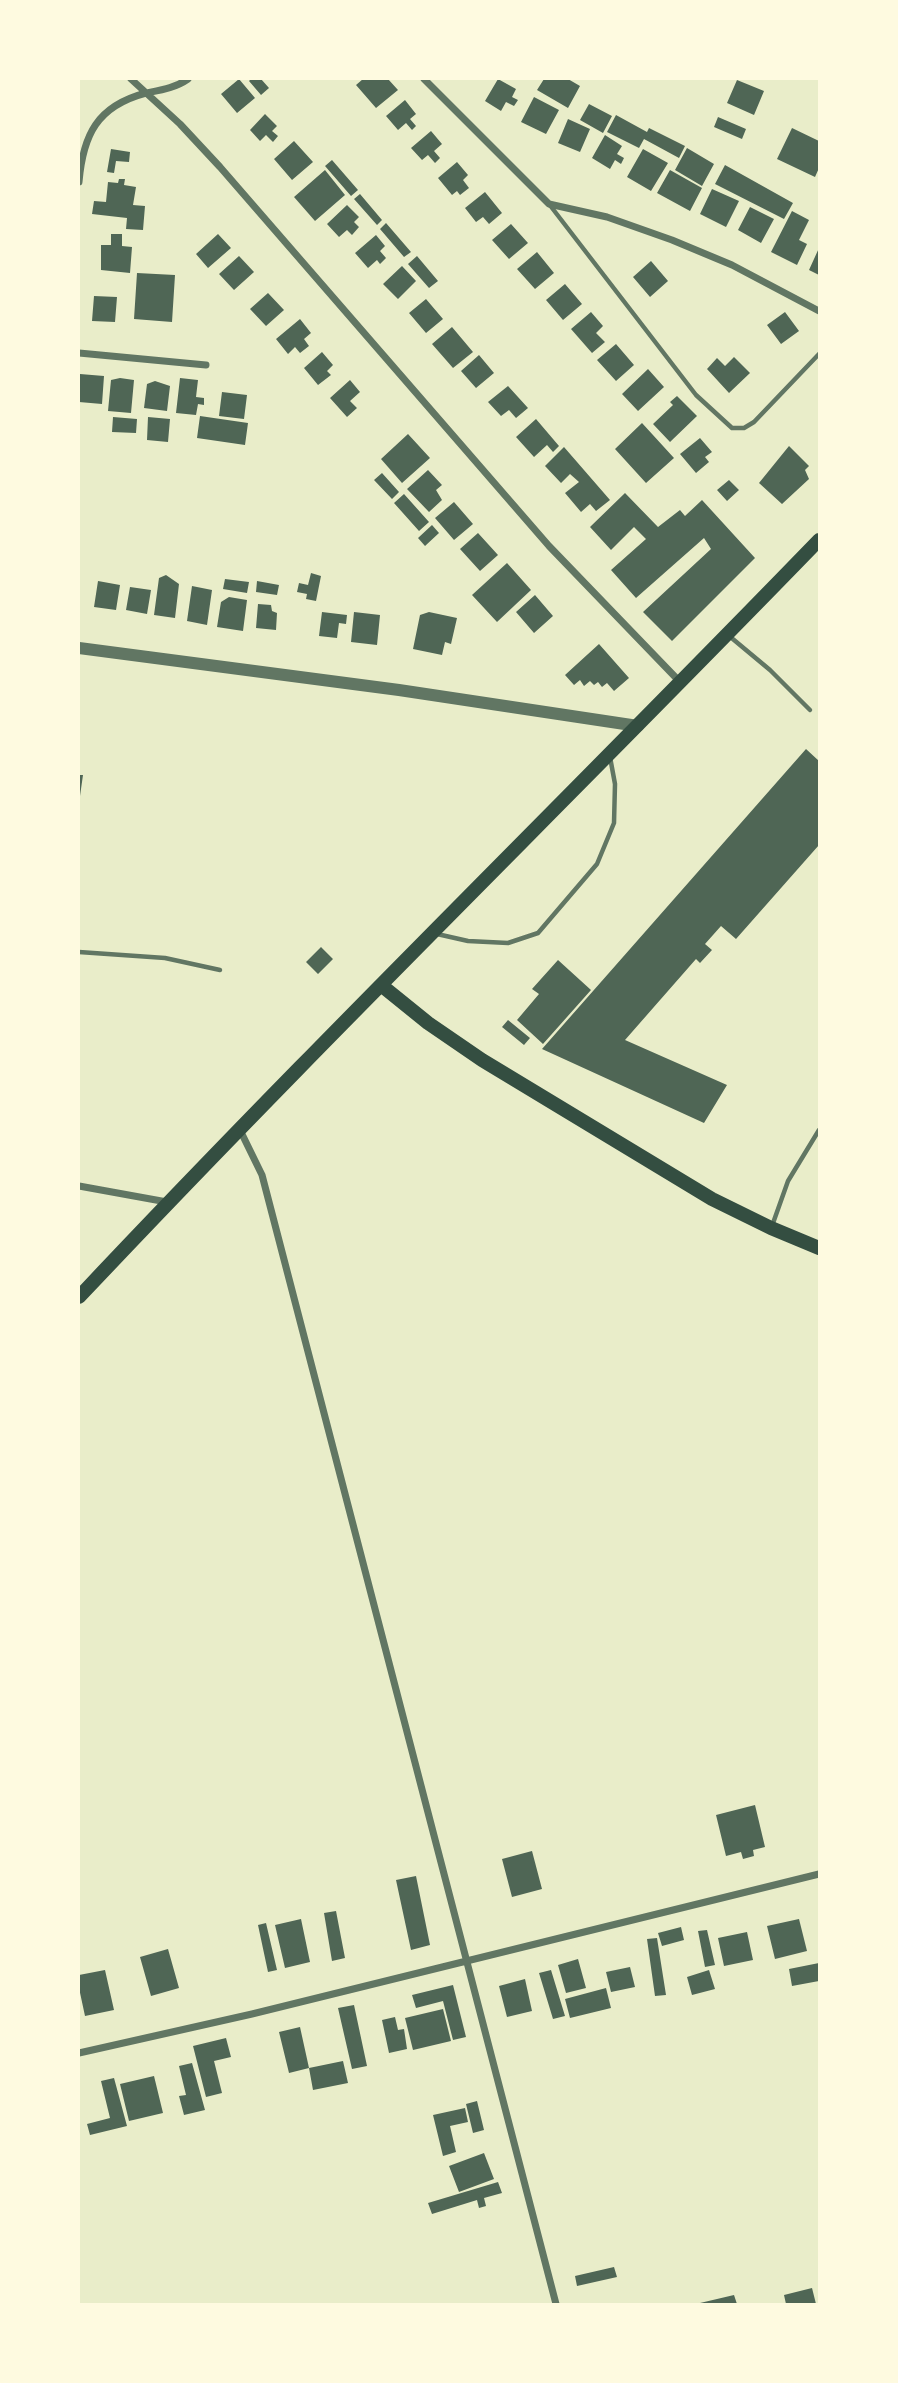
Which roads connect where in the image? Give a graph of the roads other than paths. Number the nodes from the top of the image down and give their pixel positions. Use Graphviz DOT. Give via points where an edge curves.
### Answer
graph roads {
  1 [pos="131,79"];
  2 [pos="188,79"];
  3 [pos="424,79"];
  4 [pos="146,93"];
  5 [pos="79,182"];
  6 [pos="548,204"];
  7 [pos="819,311"];
  8 [pos="79,353"];
  9 [pos="819,354"];
  10 [pos="206,365"];
  11 [pos="819,540"];
  12 [pos="728,635"];
  13 [pos="79,648"];
  14 [pos="681,683"];
  15 [pos="810,710"];
  16 [pos="638,726"];
  17 [pos="609,754"];
  18 [pos="432,933"];
  19 [pos="79,952"];
  20 [pos="220,970"];
  21 [pos="381,985"];
  22 [pos="240,1128"];
  23 [pos="819,1130"];
  24 [pos="79,1186"];
  25 [pos="168,1203"];
  26 [pos="771,1228"];
  27 [pos="819,1248"];
  28 [pos="79,1297"];
  29 [pos="819,1874"];
  30 [pos="466,1961"];
  31 [pos="79,2053"];
  32 [pos="556,2304"];
  1 -- 4 [label="street"];
  2 -- 4 [label="street"];
  3 -- 6 [label="street"];
  4 -- 5 [label="street" via="106,112 92,127"];
  4 -- 14 [label="street" via="220,167 549,546"];
  6 -- 7 [label="street" via="672,240 732,265"];
  6 -- 9 [label="lane" via="696,395 732,428 754,422"];
  8 -- 10 [label="street"];
  11 -- 12 [label="main road"];
  12 -- 14 [label="main road"];
  12 -- 15 [label="lane"];
  13 -- 16 [label="street"];
  14 -- 16 [label="main road"];
  16 -- 17 [label="main road"];
  17 -- 18 [label="main road"];
  17 -- 18 [label="lane" via="615,784 614,823 597,864 538,933 508,943"];
  18 -- 21 [label="main road"];
  19 -- 20 [label="lane" via="165,958"];
  21 -- 22 [label="main road"];
  21 -- 26 [label="main road" via="482,1060 712,1199"];
  22 -- 25 [label="main road"];
  22 -- 30 [label="street" via="262,1175"];
  23 -- 26 [label="lane" via="788,1181"];
  24 -- 25 [label="street"];
  25 -- 28 [label="main road"];
  26 -- 27 [label="main road"];
  29 -- 30 [label="street"];
  30 -- 31 [label="street"];
  30 -- 32 [label="street"];
}
